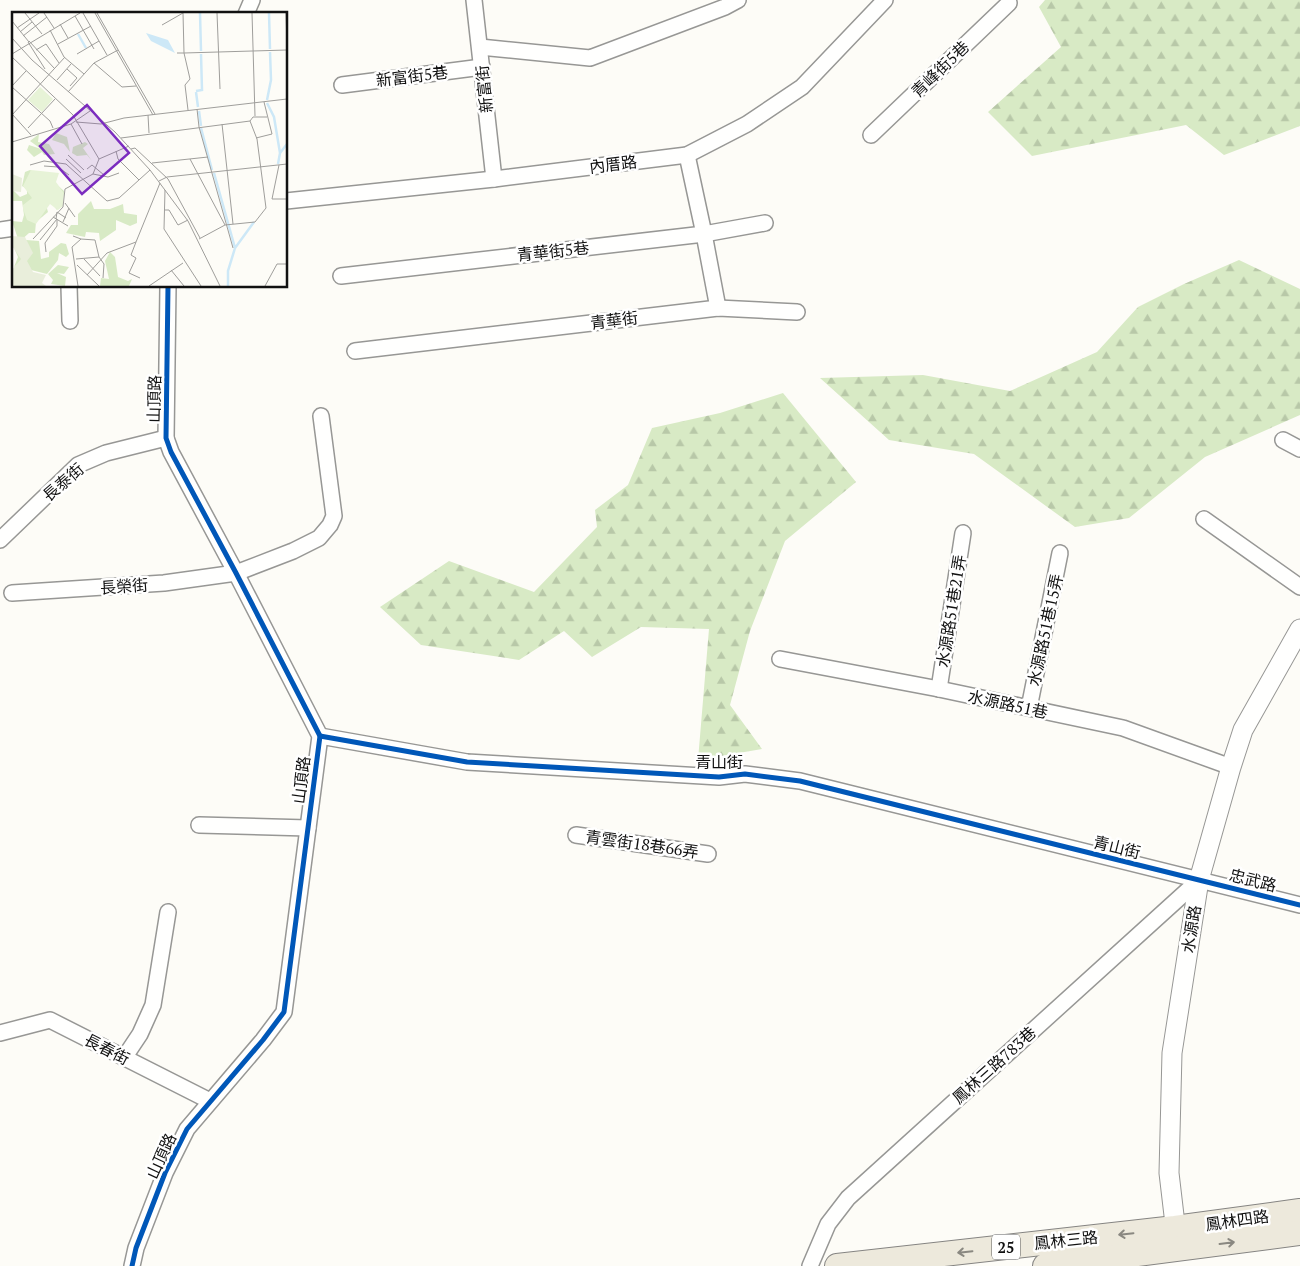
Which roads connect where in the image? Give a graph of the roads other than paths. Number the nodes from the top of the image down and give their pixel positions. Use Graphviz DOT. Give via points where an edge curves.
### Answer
graph roads {
  1 [pos="252,0"];
  2 [pos="474,0"];
  3 [pos="738,0"];
  4 [pos="884,0"];
  5 [pos="1009,2"];
  6 [pos="247,12"];
  7 [pos="480,47"];
  8 [pos="482,67"];
  9 [pos="342,85"];
  10 [pos="872,135"];
  11 [pos="687,155"];
  12 [pos="494,179"];
  13 [pos="288,201"];
  14 [pos="765,223"];
  15 [pos="704,234"];
  16 [pos="341,276"];
  17 [pos="69,288"];
  18 [pos="168,288"];
  19 [pos="718,308"];
  20 [pos="797,312"];
  21 [pos="70,320"];
  22 [pos="356,352"];
  23 [pos="321,416"];
  24 [pos="166,438"];
  25 [pos="1282,440"];
  26 [pos="1300,449"];
  27 [pos="1204,519"];
  28 [pos="963,533"];
  29 [pos="0,539"];
  30 [pos="1060,553"];
  31 [pos="236,573"];
  32 [pos="1300,586"];
  33 [pos="12,593"];
  34 [pos="1300,629"];
  35 [pos="780,659"];
  36 [pos="940,689"];
  37 [pos="1029,708"];
  38 [pos="320,736"];
  39 [pos="1231,767"];
  40 [pos="200,825"];
  41 [pos="308,828"];
  42 [pos="576,835"];
  43 [pos="708,854"];
  44 [pos="1199,880"];
  45 [pos="1300,906"];
  46 [pos="168,912"];
  47 [pos="0,1033"];
  48 [pos="124,1058"];
  49 [pos="210,1101"];
  50 [pos="1300,1211"];
  51 [pos="1300,1233"];
  52 [pos="1177,1239"];
  53 [pos="132,1266"];
  54 [pos="810,1266"];
  55 [pos="837,1266"];
  56 [pos="1045,1266"];
  1 -- 6 [label="street"];
  2 -- 7 [label="street, 新富街"];
  3 -- 7 [label="street" via="590,58"];
  4 -- 11 [label="street, 內厝路" via="802,87 747,124"];
  5 -- 10 [label="street, 青峰街5巷"];
  7 -- 8 [label="street, 新富街"];
  8 -- 9 [label="street, 新富街5巷"];
  8 -- 12 [label="street, 新富街"];
  11 -- 12 [label="street, 內厝路"];
  11 -- 15 [label="street"];
  12 -- 13 [label="street, 內厝路"];
  14 -- 15 [label="street, 青華街5巷"];
  15 -- 16 [label="street, 青華街5巷"];
  15 -- 19 [label="street"];
  17 -- 21 [label="street"];
  18 -- 24 [label="street, 山頂路"];
  19 -- 20 [label="street, 青華街"];
  19 -- 22 [label="street, 青華街"];
  23 -- 31 [label="street, 長榮街" via="334,516 330,525 319,538"];
  24 -- 29 [label="street, 長泰街" via="106,453 78,465"];
  24 -- 31 [label="street, 山頂路"];
  25 -- 26 [label="street"];
  27 -- 32 [label="street"];
  28 -- 36 [label="street, 水源路51巷21弄"];
  30 -- 37 [label="street, 水源路51巷15弄"];
  31 -- 33 [label="street, 長榮街" via="164,583"];
  31 -- 38 [label="street, 山頂路"];
  34 -- 39 [label="street, 水源路" via="1243,730"];
  35 -- 36 [label="street, 水源路51巷"];
  36 -- 37 [label="street, 水源路51巷"];
  37 -- 39 [label="street, 水源路51巷" via="1123,728"];
  38 -- 41 [label="street, 山頂路"];
  38 -- 44 [label="street, 青山街" via="467,762 719,777 745,774 800,782"];
  39 -- 44 [label="street, 水源路"];
  40 -- 41 [label="street"];
  41 -- 49 [label="street, 山頂路" via="284,1012"];
  42 -- 43 [label="street, 青雲街18巷66弄"];
  44 -- 45 [label="street, 忠武路"];
  44 -- 52 [label="street, 水源路" via="1172,1052 1169,1173"];
  44 -- 54 [label="street, 鳳林三路783巷" via="848,1198 828,1224"];
  46 -- 48 [label="street" via="153,1005 140,1034"];
  47 -- 48 [label="street, 長春街" via="50,1020"];
  48 -- 49 [label="street, 長春街"];
  49 -- 53 [label="street, 山頂路" via="187,1129 165,1172"];
  50 -- 52 [label="main road, 鳳林四路 / 25"];
  52 -- 51 [label="main road, 鳳林四路 / 25, one-way"];
  52 -- 55 [label="main road, 鳳林三路 / 25, one-way"];
  52 -- 56 [label="main road, 鳳林三路 / 25"];
}
